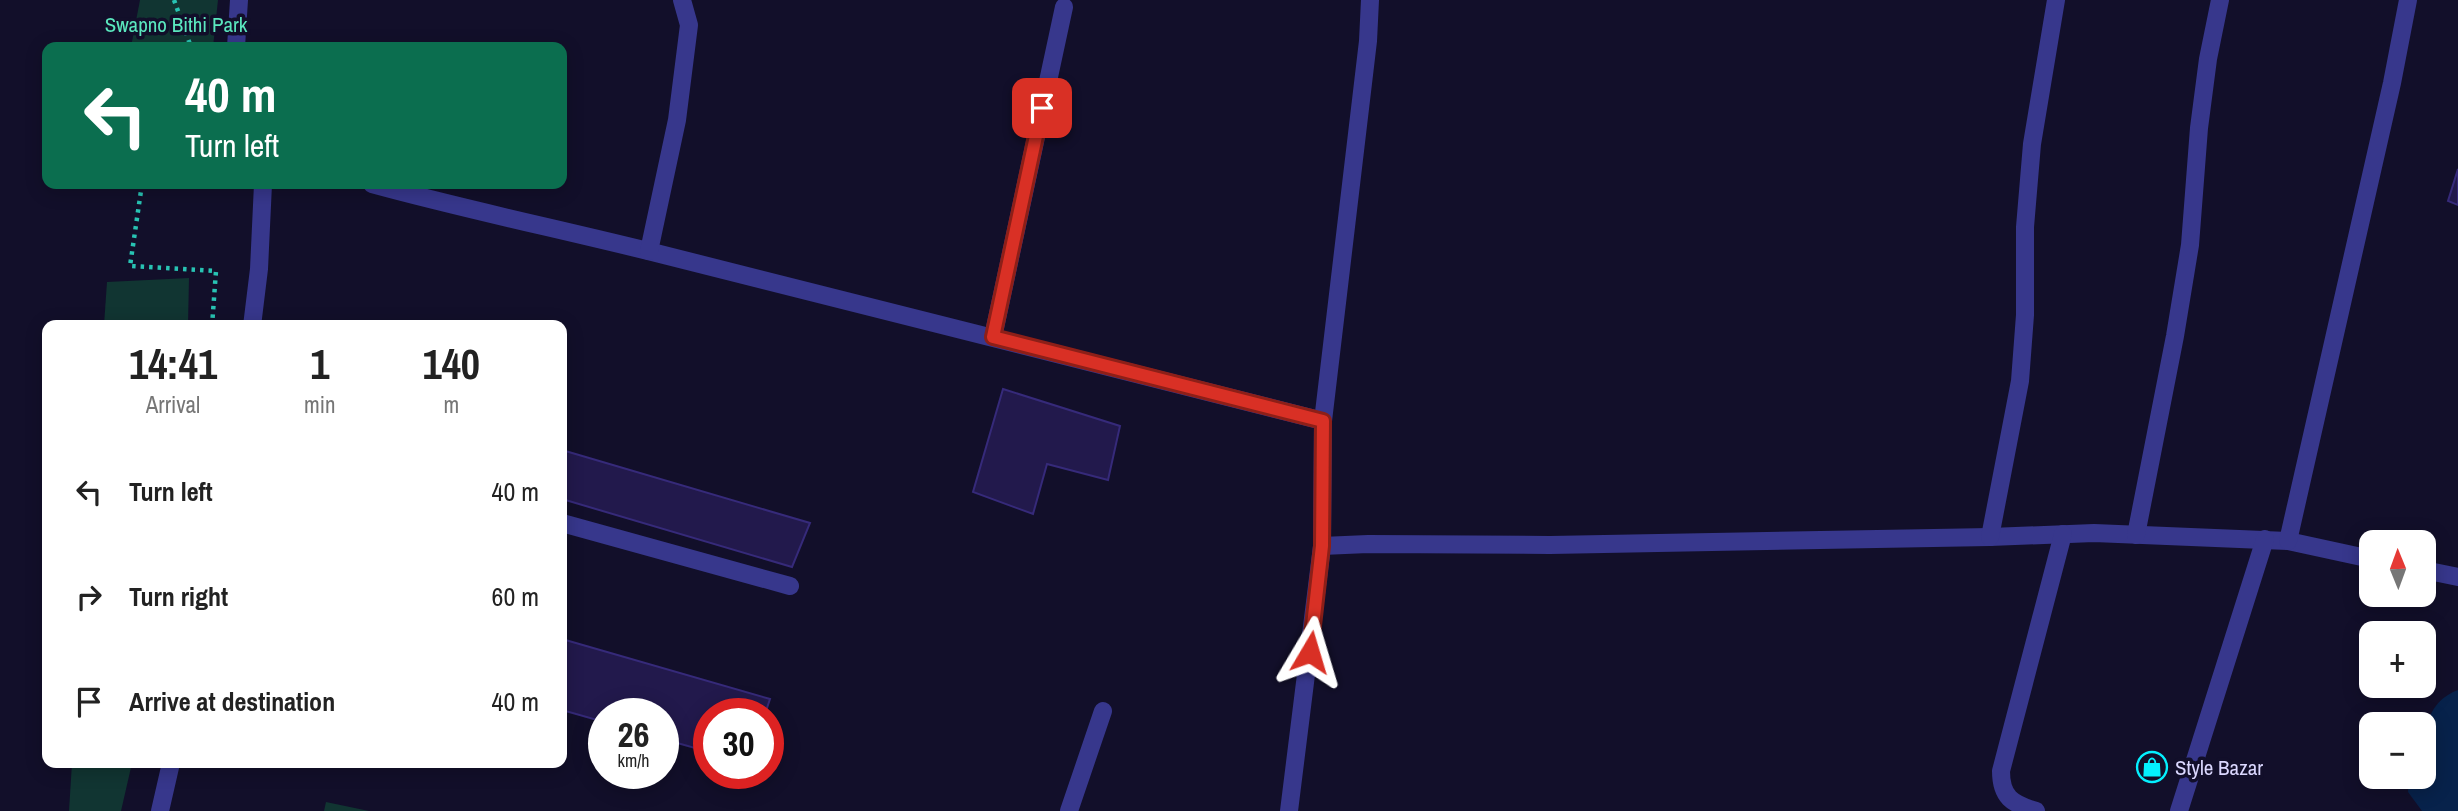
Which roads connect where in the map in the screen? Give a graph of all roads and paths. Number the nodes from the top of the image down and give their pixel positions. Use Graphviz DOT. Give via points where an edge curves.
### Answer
graph roads {
  1 [pos="174,0"];
  2 [pos="239,0"];
  3 [pos="682,0"];
  4 [pos="1370,0"];
  5 [pos="2056,0"];
  6 [pos="2220,0"];
  7 [pos="2408,0"];
  8 [pos="1064,7"];
  9 [pos="189,42"];
  10 [pos="236,42"];
  11 [pos="141,189"];
  12 [pos="263,189"];
  13 [pos="390,189"];
  14 [pos="649,251"];
  15 [pos="212,320"];
  16 [pos="252,320"];
  17 [pos="993,337"];
  18 [pos="1323,421"];
  19 [pos="567,524"];
  20 [pos="2063,534"];
  21 [pos="2136,534"];
  22 [pos="1990,537"];
  23 [pos="2265,539"];
  24 [pos="2288,541"];
  25 [pos="1322,546"];
  26 [pos="2359,556"];
  27 [pos="2436,572"];
  28 [pos="2458,577"];
  29 [pos="790,586"];
  30 [pos="1103,711"];
  31 [pos="170,768"];
  32 [pos="160,811"];
  33 [pos="1069,811"];
  34 [pos="1289,811"];
  35 [pos="2036,811"];
  36 [pos="2179,811"];
  1 -- 9 [label="path"];
  2 -- 10 [label="street"];
  3 -- 14 [label="street" via="689,25 677,120"];
  4 -- 18 [label="street"];
  5 -- 22 [label="street" via="2032,144 2020,381"];
  6 -- 21 [label="street" via="2199,128 2190,246"];
  7 -- 24 [label="street"];
  8 -- 17 [label="street"];
  11 -- 15 [label="path" via="130,266 216,271"];
  12 -- 16 [label="street"];
  13 -- 14 [label="street"];
  14 -- 17 [label="street"];
  17 -- 18 [label="street"];
  18 -- 25 [label="street"];
  19 -- 29 [label="street"];
  20 -- 21 [label="street"];
  20 -- 22 [label="street"];
  20 -- 35 [label="street" via="2001,771 2001,782 2011,800"];
  21 -- 23 [label="street"];
  22 -- 25 [label="street"];
  23 -- 24 [label="street"];
  23 -- 36 [label="street"];
  24 -- 26 [label="street"];
  25 -- 34 [label="street"];
  27 -- 28 [label="street"];
  30 -- 33 [label="street"];
  31 -- 32 [label="street"];
}
